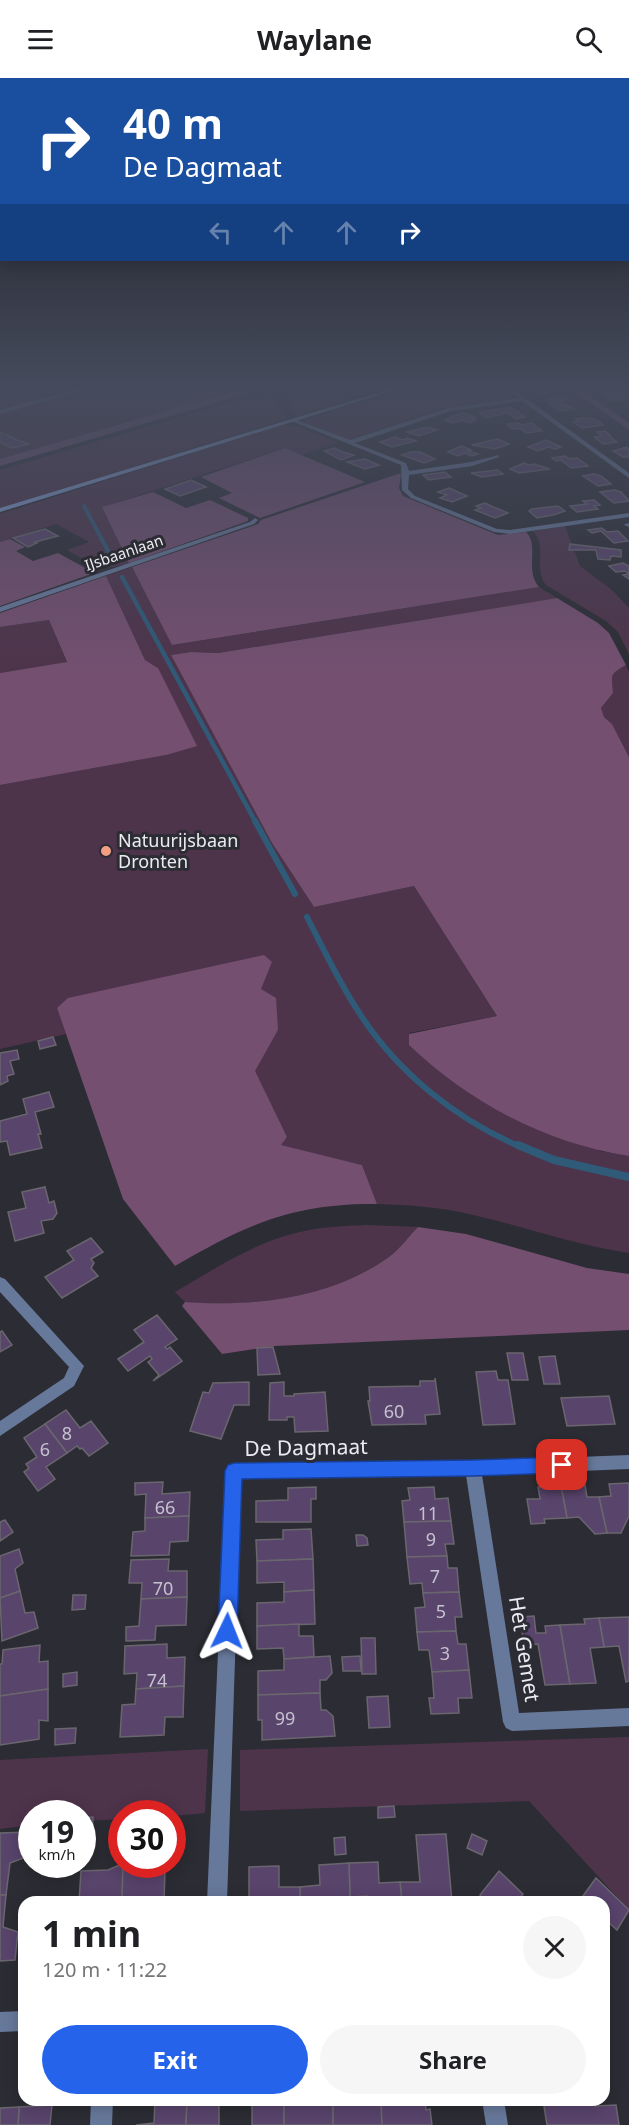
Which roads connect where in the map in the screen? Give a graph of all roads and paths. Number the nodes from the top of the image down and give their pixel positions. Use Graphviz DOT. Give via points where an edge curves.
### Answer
graph roads {
  1 [pos="96,481"];
  2 [pos="406,481"];
  3 [pos="0,510"];
  4 [pos="629,515"];
  5 [pos="616,517"];
  6 [pos="255,520"];
  7 [pos="628,526"];
  8 [pos="0,610"];
  9 [pos="0,1283"];
  10 [pos="0,1429"];
  11 [pos="629,1462"];
  12 [pos="473,1468"];
  13 [pos="629,1717"];
  14 [pos="217,1896"];
  15 [pos="18,2021"];
  16 [pos="0,2022"];
  17 [pos="102,2106"];
  18 [pos="495,2106"];
  19 [pos="102,2125"];
  20 [pos="497,2125"];
  1 -- 3 [label="main road"];
  2 -- 5 [label="street" via="405,490 413,497 496,531"];
  4 -- 5 [label="street"];
  5 -- 7 [label="street"];
  6 -- 8 [label="street, IJsbaanlaan"];
  9 -- 10 [label="street" via="77,1366 69,1382"];
  11 -- 12 [label="street, De Dagmaat"];
  12 -- 13 [label="street, Het Gemet" via="512,1722"];
  12 -- 14 [label="street, De Dagmaat" via="234,1471"];
  15 -- 16 [label="street"];
  17 -- 19 [label="street"];
  18 -- 20 [label="street"];
}
